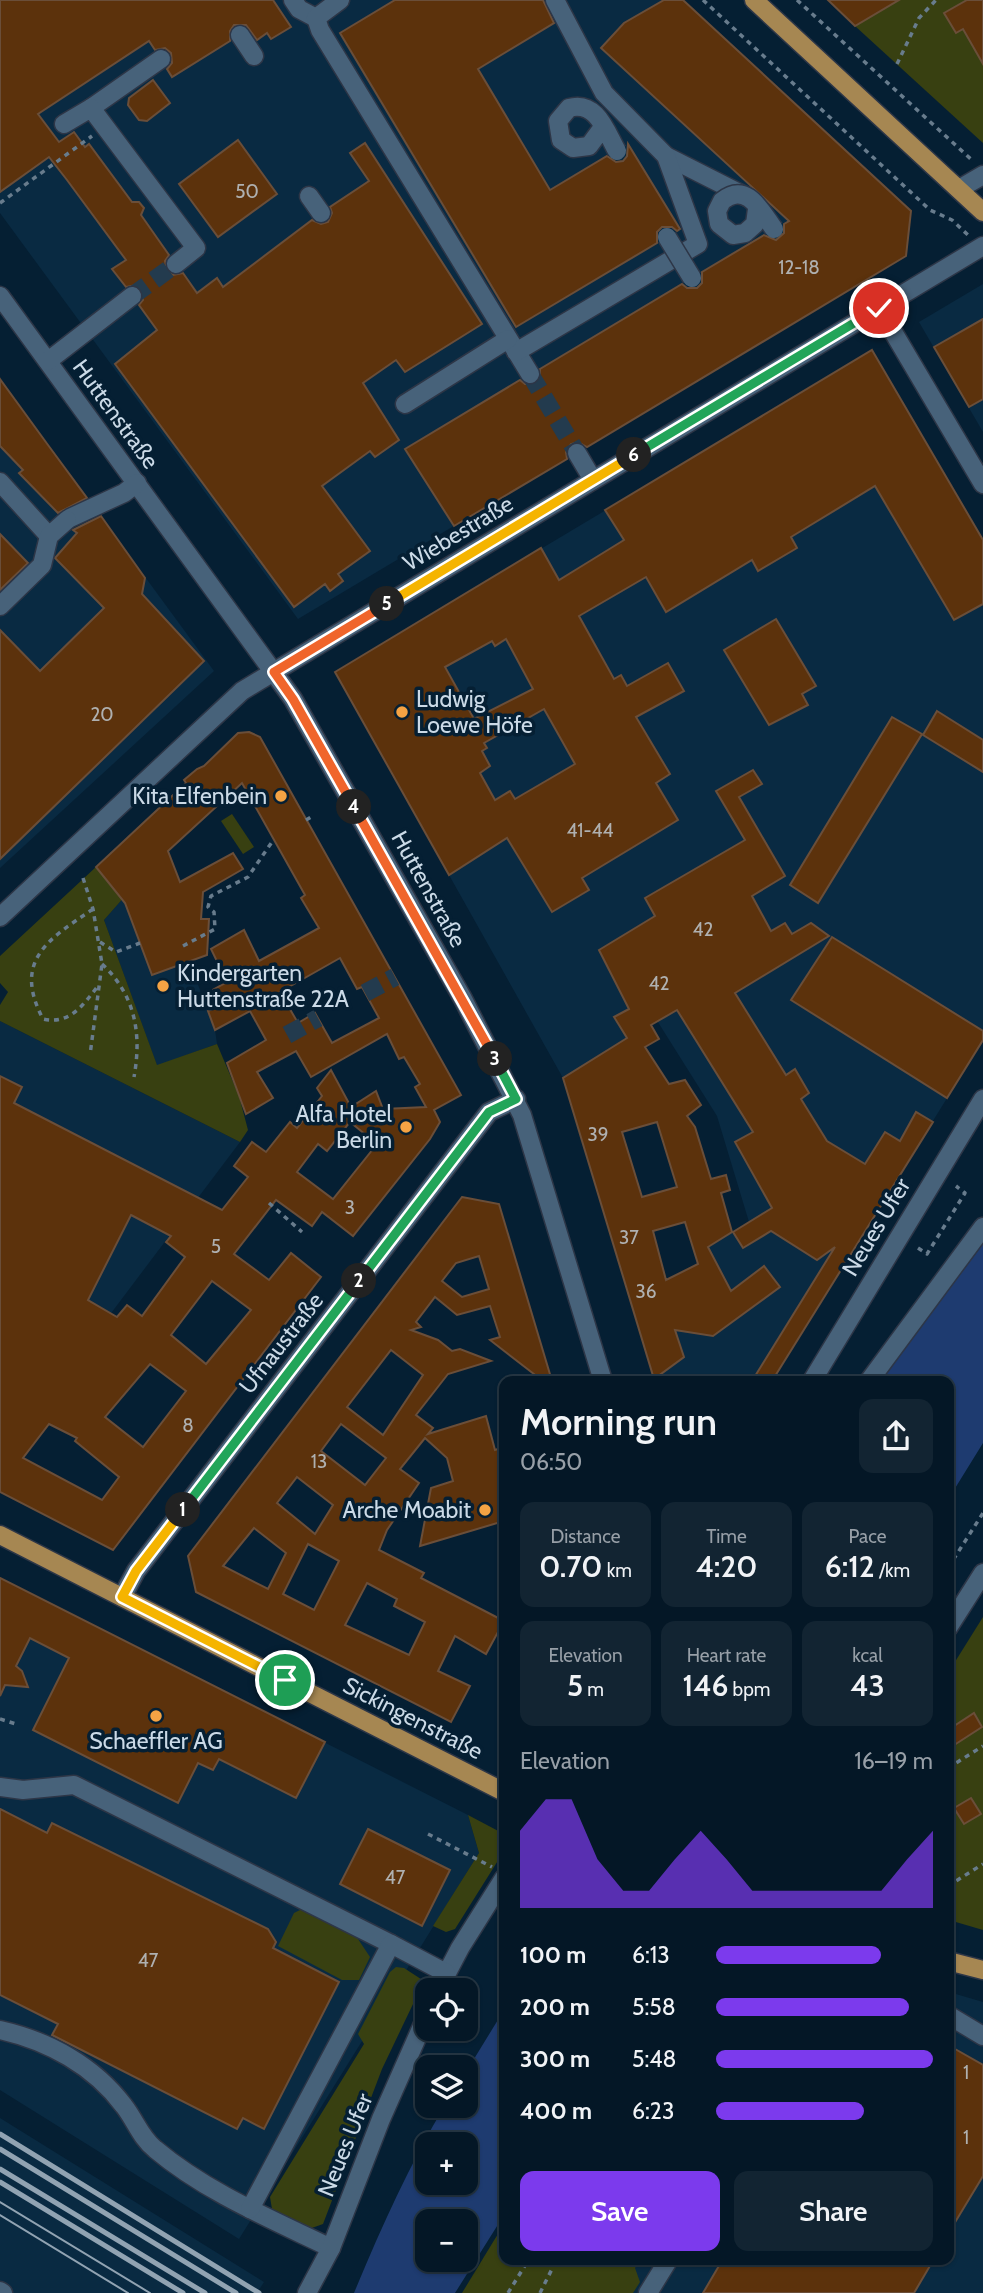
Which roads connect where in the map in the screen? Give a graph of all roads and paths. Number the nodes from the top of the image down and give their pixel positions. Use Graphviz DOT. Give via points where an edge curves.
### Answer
graph roads {
  1 [pos="293,0"];
  2 [pos="340,0"];
  3 [pos="555,0"];
  4 [pos="703,0"];
  5 [pos="754,0"];
  6 [pos="797,0"];
  7 [pos="936,0"];
  8 [pos="316,18"];
  9 [pos="567,20"];
  10 [pos="240,35"];
  11 [pos="254,56"];
  12 [pos="161,59"];
  13 [pos="897,64"];
  14 [pos="92,108"];
  15 [pos="64,124"];
  16 [pos="105,126"];
  17 [pos="617,151"];
  18 [pos="666,156"];
  19 [pos="983,173"];
  20 [pos="959,189"];
  21 [pos="309,196"];
  22 [pos="0,203"];
  23 [pos="983,212"];
  24 [pos="321,213"];
  25 [pos="952,220"];
  26 [pos="774,229"];
  27 [pos="667,237"];
  28 [pos="983,246"];
  29 [pos="176,264"];
  30 [pos="692,278"];
  31 [pos="0,296"];
  32 [pos="132,296"];
  33 [pos="879,308"];
  34 [pos="512,346"];
  35 [pos="48,361"];
  36 [pos="530,374"];
  37 [pos="405,404"];
  38 [pos="577,453"];
  39 [pos="593,480"];
  40 [pos="0,482"];
  41 [pos="137,483"];
  42 [pos="983,484"];
  43 [pos="49,536"];
  44 [pos="0,606"];
  45 [pos="274,672"];
  46 [pos="274,839"];
  47 [pos="83,878"];
  48 [pos="93,909"];
  49 [pos="0,917"];
  50 [pos="99,940"];
  51 [pos="140,943"];
  52 [pos="183,946"];
  53 [pos="102,964"];
  54 [pos="98,986"];
  55 [pos="90,1055"];
  56 [pos="134,1077"];
  57 [pos="516,1099"];
  58 [pos="983,1099"];
  59 [pos="956,1186"];
  60 [pos="269,1203"];
  61 [pos="983,1227"];
  62 [pos="302,1232"];
  63 [pos="918,1248"];
  64 [pos="601,1376"];
  65 [pos="815,1376"];
  66 [pos="873,1376"];
  67 [pos="983,1513"];
  68 [pos="0,1535"];
  69 [pos="954,1559"];
  70 [pos="983,1573"];
  71 [pos="122,1597"];
  72 [pos="954,1619"];
  73 [pos="0,1719"];
  74 [pos="19,1725"];
  75 [pos="983,1746"];
  76 [pos="954,1764"];
  77 [pos="0,1787"];
  78 [pos="499,1789"];
  79 [pos="428,1834"];
  80 [pos="983,1864"];
  81 [pos="499,1873"];
  82 [pos="954,1882"];
  83 [pos="391,1944"];
  84 [pos="954,1963"];
  85 [pos="983,1970"];
  86 [pos="437,1978"];
  87 [pos="444,1978"];
  88 [pos="954,2019"];
  89 [pos="0,2031"];
  90 [pos="983,2036"];
  91 [pos="415,2041"];
  92 [pos="250,2209"];
  93 [pos="331,2248"];
  94 [pos="524,2265"];
  95 [pos="554,2265"];
  96 [pos="665,2265"];
  97 [pos="307,2293"];
  98 [pos="508,2293"];
  99 [pos="540,2293"];
  100 [pos="648,2293"];
  1 -- 8 [label="street"];
  2 -- 8 [label="street"];
  3 -- 9 [label="street"];
  4 -- 25 [label="path" via="930,210"];
  5 -- 20 [label="main road"];
  6 -- 19 [label="path"];
  7 -- 13 [label="path" via="919,18"];
  8 -- 34 [label="street"];
  9 -- 17 [label="street, bridge" via="599,114 600,131 589,146 573,148 561,140 558,121 569,108 587,107 596,114"];
  9 -- 18 [label="street" via="604,93"];
  10 -- 11 [label="street"];
  12 -- 14 [label="street"];
  14 -- 15 [label="street"];
  14 -- 16 [label="street"];
  16 -- 22 [label="path"];
  16 -- 29 [label="street" via="196,248"];
  18 -- 26 [label="street, bridge" via="748,197 757,209 755,224 742,234 724,231 717,217 718,206 734,194 747,195"];
  18 -- 34 [label="street" via="698,244"];
  19 -- 20 [label="street"];
  20 -- 23 [label="main road"];
  21 -- 24 [label="street"];
  27 -- 30 [label="street, bridge"];
  28 -- 33 [label="street, Wiebestraße"];
  31 -- 35 [label="street, Huttenstraße"];
  32 -- 35 [label="street"];
  33 -- 39 [label="street, Wiebestraße"];
  33 -- 42 [label="street"];
  34 -- 36 [label="street"];
  34 -- 37 [label="street"];
  35 -- 41 [label="street, Huttenstraße"];
  38 -- 39 [label="street"];
  39 -- 45 [label="street, Wiebestraße"];
  40 -- 43 [label="street"];
  41 -- 43 [label="street" via="68,519"];
  41 -- 45 [label="street, Huttenstraße"];
  43 -- 44 [label="street" via="42,565"];
  45 -- 49 [label="street, Wiebestraße" via="228,704"];
  45 -- 57 [label="street, Huttenstraße" via="307,723"];
  46 -- 52 [label="path" via="248,877 211,896 212,934"];
  47 -- 48 [label="path"];
  48 -- 50 [label="path"];
  48 -- 54 [label="path" via="45,942 36,955 32,990 43,1018 62,1021"];
  50 -- 51 [label="path" via="116,953"];
  50 -- 53 [label="path"];
  53 -- 54 [label="path"];
  53 -- 56 [label="path" via="118,979 135,1016 139,1037"];
  54 -- 55 [label="path"];
  57 -- 64 [label="street, Huttenstraße"];
  57 -- 71 [label="street, Ufnaustraße" via="489,1112 136,1571"];
  58 -- 65 [label="street, Neues Ufer"];
  59 -- 63 [label="path" via="965,1193 927,1254"];
  60 -- 62 [label="path"];
  61 -- 66 [label="street"];
  67 -- 69 [label="path"];
  68 -- 71 [label="main road, Sickingenstraße"];
  70 -- 72 [label="street"];
  71 -- 78 [label="main road, Sickingenstraße"];
  73 -- 74 [label="path"];
  75 -- 76 [label="path"];
  77 -- 83 [label="street" via="23,1790 74,1785"];
  79 -- 81 [label="path"];
  80 -- 82 [label="path"];
  81 -- 87 [label="street"];
  83 -- 86 [label="street"];
  83 -- 92 [label="street"];
  84 -- 85 [label="main road"];
  88 -- 90 [label="street"];
  89 -- 92 [label="street" via="66,2054 86,2068 113,2092 153,2148"];
  91 -- 93 [label="street, Neues Ufer"];
  92 -- 93 [label="street"];
  93 -- 97 [label="street, Neues Ufer"];
  94 -- 98 [label="path"];
  95 -- 99 [label="path"];
  96 -- 100 [label="street"];
}
